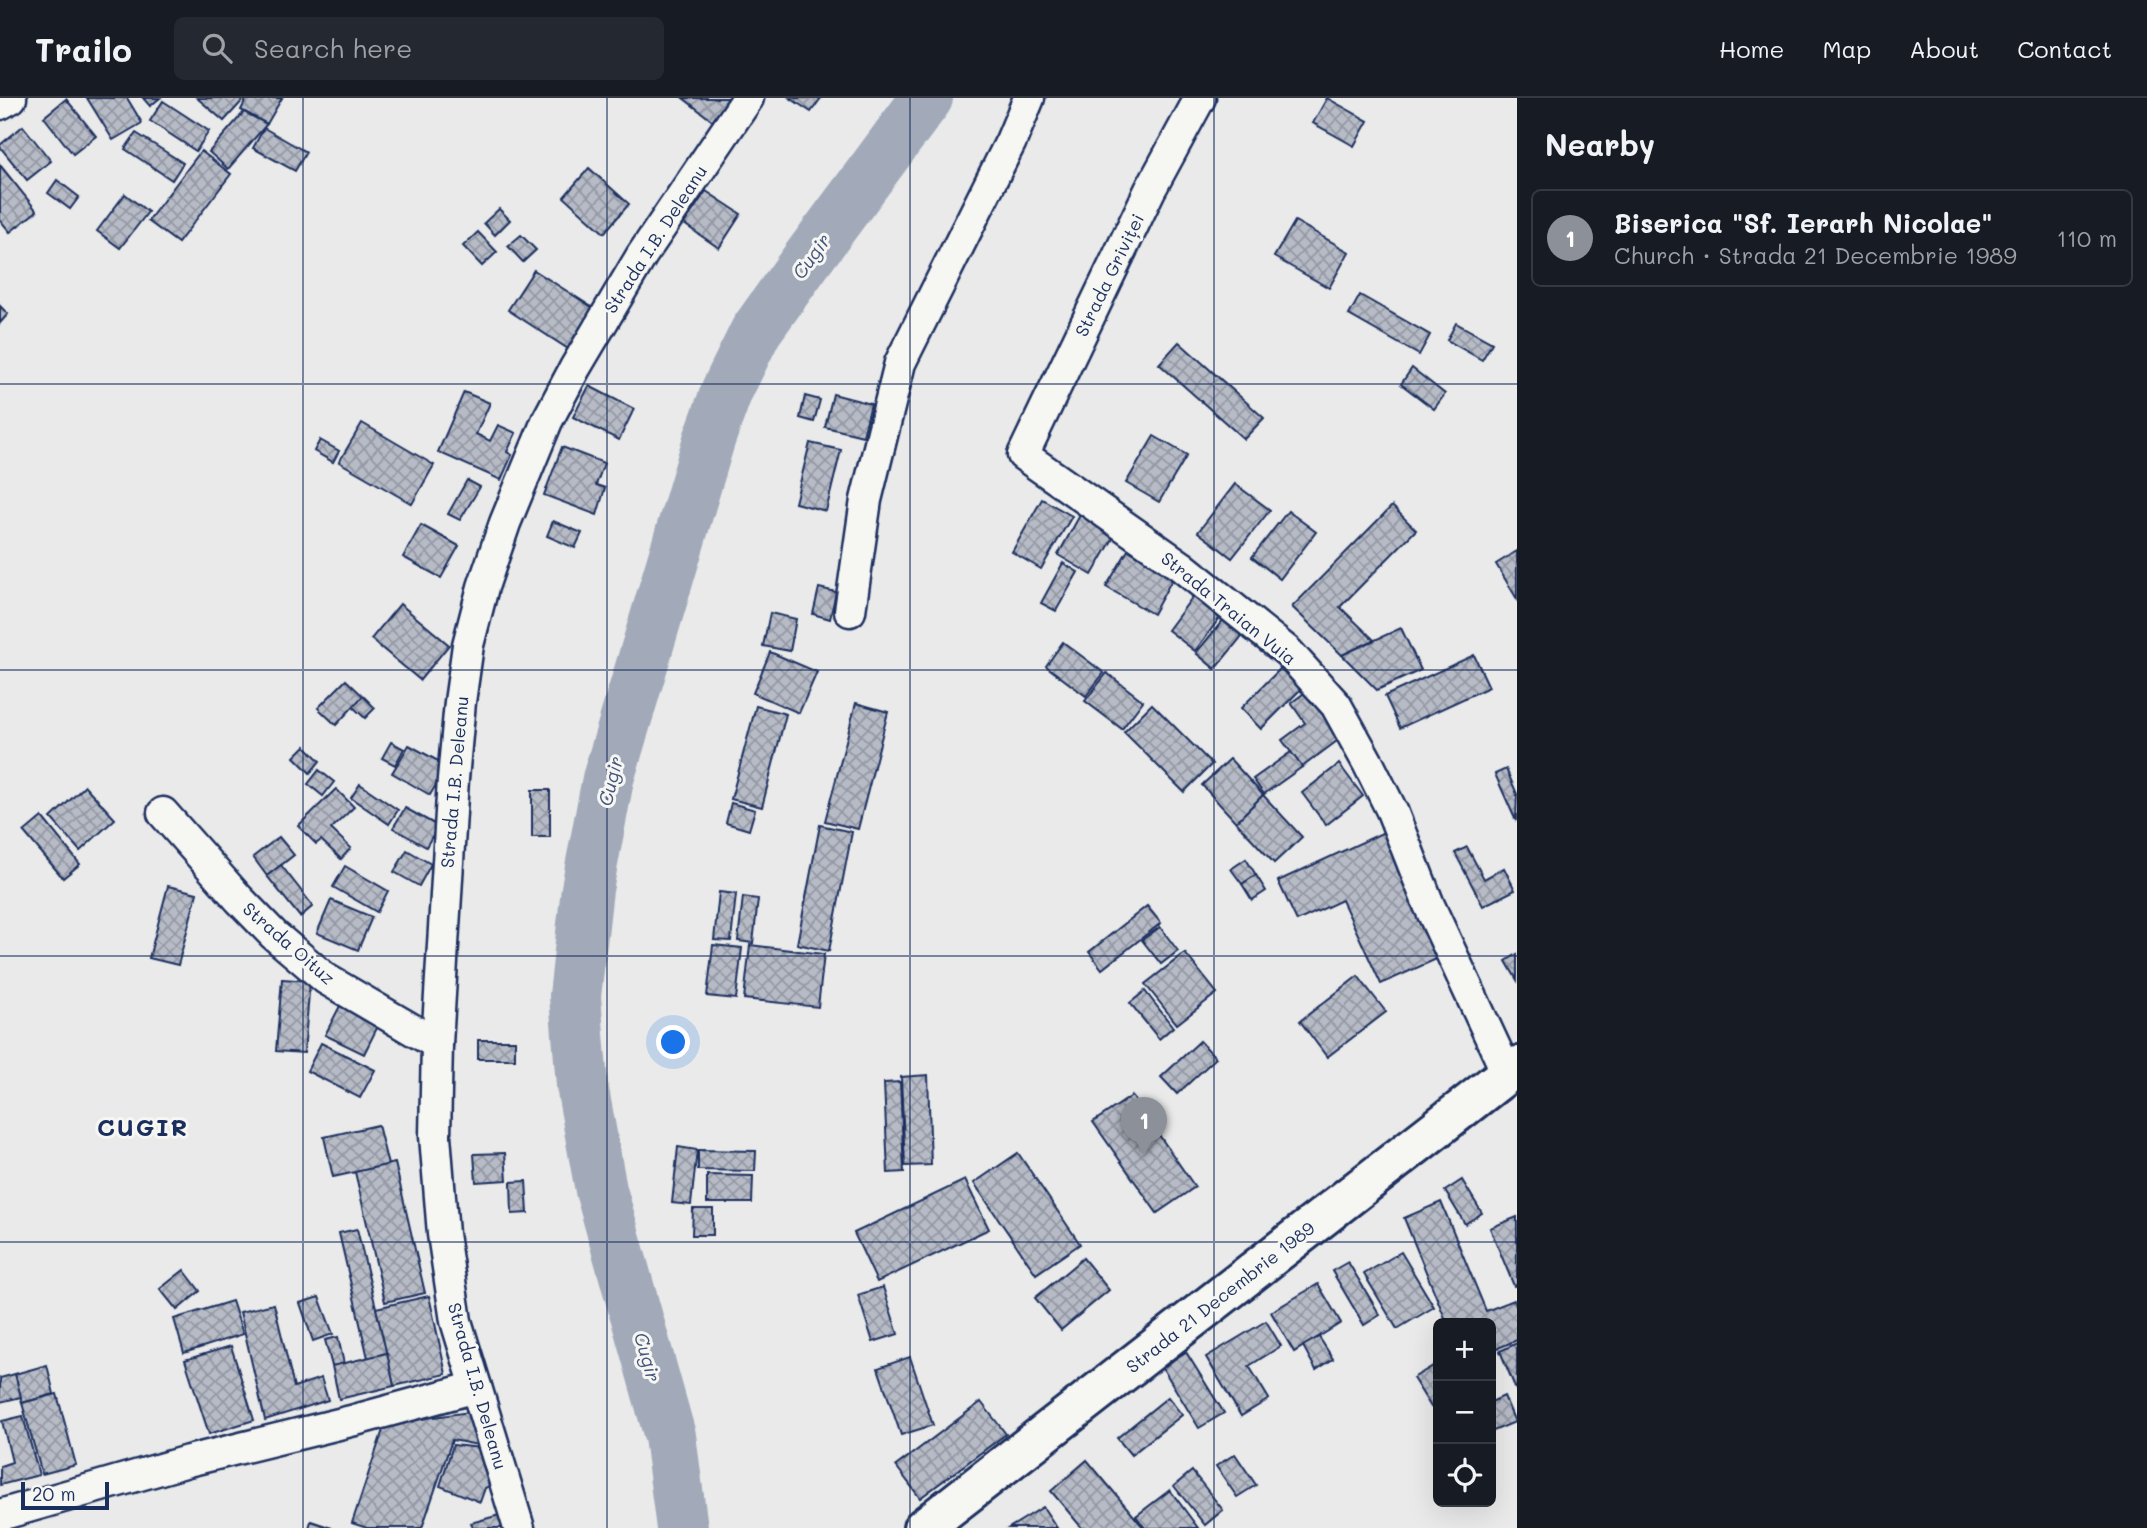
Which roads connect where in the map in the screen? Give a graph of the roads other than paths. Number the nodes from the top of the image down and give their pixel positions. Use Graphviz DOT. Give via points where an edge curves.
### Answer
graph roads {
  1 [pos="10,98"];
  2 [pos="748,98"];
  3 [pos="1029,98"];
  4 [pos="1200,98"];
  5 [pos="0,104"];
  6 [pos="1023,455"];
  7 [pos="850,611"];
  8 [pos="163,813"];
  9 [pos="438,1044"];
  10 [pos="1512,1070"];
  11 [pos="476,1387"];
  12 [pos="0,1515"];
  13 [pos="519,1528"];
  14 [pos="923,1528"];
  1 -- 5 [label="street"];
  2 -- 9 [label="street, Strada I.B. Deleanu" via="642,254 575,368 542,434 483,587 460,702"];
  3 -- 7 [label="street" via="900,363 866,500"];
  4 -- 6 [label="street, Strada Griviței" via="1150,190"];
  6 -- 10 [label="street, Strada Traian Vuia" via="1181,566 1288,652 1336,705 1392,811 1429,905"];
  8 -- 9 [label="street, Strada Oituz" via="274,935 326,979"];
  9 -- 11 [label="street, Strada I.B. Deleanu" via="435,1136 443,1234 456,1321"];
  10 -- 14 [label="main road, Strada 21 Decembrie 1989"];
  11 -- 12 [label="street"];
  11 -- 13 [label="street, Strada I.B. Deleanu"];
}
